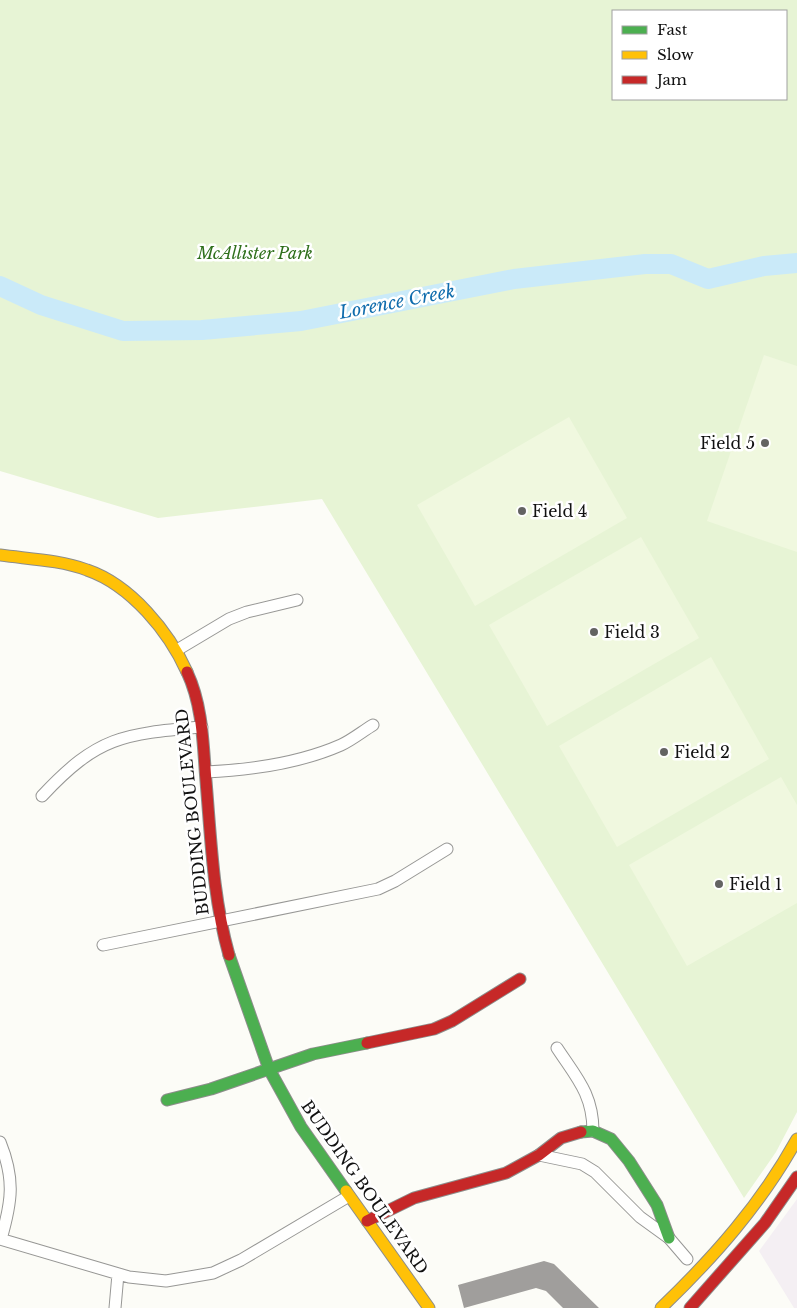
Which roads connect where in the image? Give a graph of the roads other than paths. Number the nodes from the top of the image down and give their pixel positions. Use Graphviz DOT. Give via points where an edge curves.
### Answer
graph roads {
  1 [pos="0,554"];
  2 [pos="296,600"];
  3 [pos="177,650"];
  4 [pos="373,724"];
  5 [pos="202,727"];
  6 [pos="206,772"];
  7 [pos="42,796"];
  8 [pos="447,849"];
  9 [pos="220,922"];
  10 [pos="103,945"];
  11 [pos="520,980"];
  12 [pos="557,1048"];
  13 [pos="269,1069"];
  14 [pos="167,1100"];
  15 [pos="592,1131"];
  16 [pos="797,1139"];
  17 [pos="0,1142"];
  18 [pos="539,1155"];
  19 [pos="797,1167"];
  20 [pos="797,1171"];
  21 [pos="797,1177"];
  22 [pos="349,1196"];
  23 [pos="367,1221"];
  24 [pos="669,1238"];
  25 [pos="1,1239"];
  26 [pos="687,1259"];
  27 [pos="118,1274"];
  28 [pos="115,1308"];
  29 [pos="429,1308"];
  30 [pos="662,1308"];
  31 [pos="690,1308"];
  1 -- 3 [label="street, BUDDING BOULEVARD" via="61,563 88,570 110,581 152,616"];
  2 -- 3 [label="street" via="247,612"];
  3 -- 5 [label="street, BUDDING BOULEVARD" via="193,685"];
  4 -- 6 [label="street" via="342,744 313,755"];
  5 -- 6 [label="street, BUDDING BOULEVARD"];
  5 -- 7 [label="street" via="145,732 104,745 78,761"];
  6 -- 9 [label="street, BUDDING BOULEVARD"];
  8 -- 9 [label="street" via="378,889"];
  9 -- 10 [label="street"];
  9 -- 13 [label="street, BUDDING BOULEVARD"];
  11 -- 13 [label="street" via="434,1029 313,1054"];
  12 -- 15 [label="street" via="588,1096"];
  13 -- 14 [label="street"];
  13 -- 22 [label="street, BUDDING BOULEVARD" via="301,1127"];
  15 -- 18 [label="street" via="561,1138"];
  15 -- 24 [label="street" via="611,1139 629,1161 657,1206"];
  16 -- 30 [label="street" via="740,1225"];
  17 -- 25 [label="street" via="12,1187 10,1209"];
  18 -- 23 [label="street" via="506,1172 414,1198"];
  18 -- 24 [label="street" via="582,1164 595,1172 640,1217"];
  19 -- 20 [label="street"];
  21 -- 31 [label="street" via="765,1223"];
  22 -- 23 [label="street, BUDDING BOULEVARD"];
  22 -- 27 [label="street" via="213,1273 166,1281"];
  23 -- 29 [label="street, BUDDING BOULEVARD"];
  24 -- 26 [label="street"];
  25 -- 27 [label="street"];
  27 -- 28 [label="street"];
}
